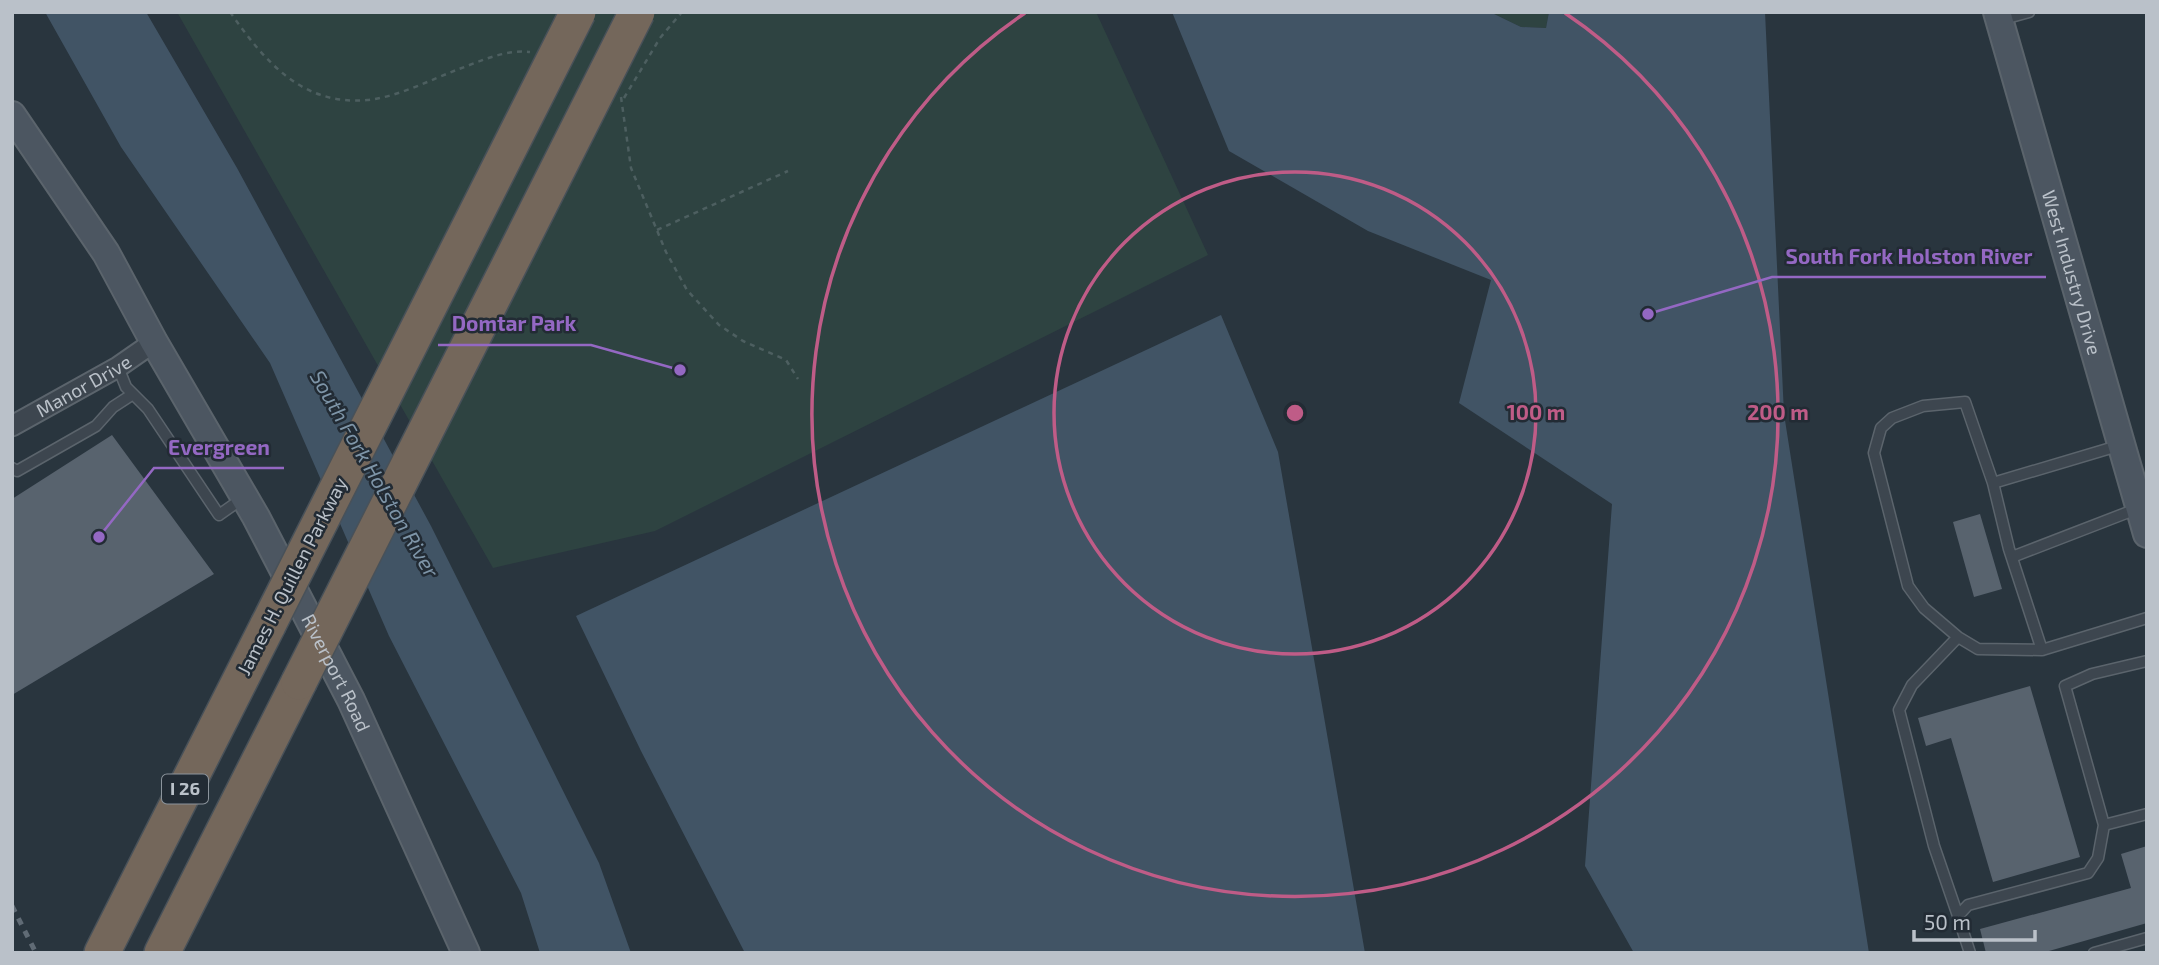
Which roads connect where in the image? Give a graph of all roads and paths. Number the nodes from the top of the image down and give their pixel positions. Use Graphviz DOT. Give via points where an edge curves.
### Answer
graph roads {
  1 [pos="578,12"];
  2 [pos="637,12"];
  3 [pos="682,12"];
  4 [pos="2029,12"];
  5 [pos="1998,16"];
  6 [pos="624,98"];
  7 [pos="12,115"];
  8 [pos="788,171"];
  9 [pos="657,230"];
  10 [pos="153,342"];
  11 [pos="118,368"];
  12 [pos="133,394"];
  13 [pos="12,426"];
  14 [pos="2121,445"];
  15 [pos="15,470"];
  16 [pos="1993,483"];
  17 [pos="245,497"];
  18 [pos="2139,508"];
  19 [pos="2147,534"];
  20 [pos="2012,557"];
  21 [pos="2147,618"];
  22 [pos="1958,637"];
  23 [pos="2042,650"];
  24 [pos="2147,661"];
  25 [pos="2147,814"];
  26 [pos="2104,825"];
  27 [pos="1958,916"];
  28 [pos="2147,938"];
  29 [pos="102,953"];
  30 [pos="162,953"];
  31 [pos="466,953"];
  32 [pos="1970,953"];
  33 [pos="2094,953"];
  1 -- 29 [label="highway, James H. Quillen Parkway / I 26, bridge"];
  2 -- 30 [label="highway, I 26, bridge"];
  3 -- 6 [label="path" via="660,38"];
  4 -- 5 [label="lane"];
  5 -- 14 [label="main road, West Industry Drive"];
  7 -- 10 [label="main road, Riverport Road" via="106,253"];
  8 -- 9 [label="path"];
  10 -- 11 [label="street, Manor Drive"];
  10 -- 17 [label="main road, Riverport Road"];
  11 -- 12 [label="lane"];
  11 -- 13 [label="street, Manor Drive"];
  12 -- 15 [label="lane" via="96,426"];
  12 -- 17 [label="lane" via="148,409 219,515"];
  14 -- 16 [label="lane"];
  14 -- 18 [label="main road, West Industry Drive"];
  16 -- 20 [label="lane"];
  16 -- 22 [label="lane" via="1965,402 1923,406 1892,418 1881,428 1874,453 1908,586 1924,608"];
  17 -- 31 [label="main road, Riverport Road" via="345,689"];
  18 -- 19 [label="main road, West Industry Drive"];
  18 -- 20 [label="lane"];
  20 -- 23 [label="lane"];
  21 -- 23 [label="lane"];
  22 -- 23 [label="lane" via="1978,649"];
  22 -- 27 [label="lane" via="1912,685 1899,710 1934,846"];
  24 -- 26 [label="lane" via="2092,674 2065,686"];
  25 -- 26 [label="lane"];
  26 -- 27 [label="lane" via="2098,859 2088,873 1968,905"];
  27 -- 32 [label="lane"];
  28 -- 33 [label="lane"];
}
